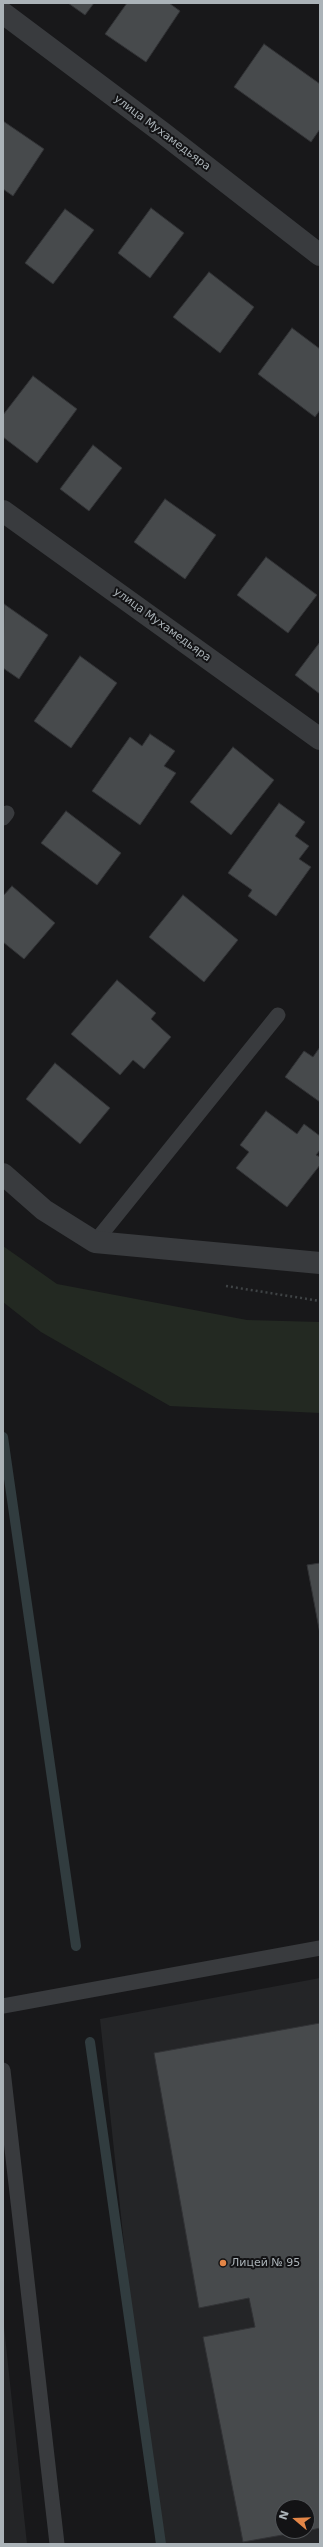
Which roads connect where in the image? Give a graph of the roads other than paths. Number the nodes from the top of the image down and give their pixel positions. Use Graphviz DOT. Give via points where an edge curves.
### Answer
graph roads {
  1 [pos="3,13"];
  2 [pos="320,255"];
  3 [pos="3,511"];
  4 [pos="320,739"];
  5 [pos="278,1015"];
  6 [pos="3,1174"];
  7 [pos="95,1242"];
  8 [pos="320,1263"];
  9 [pos="320,1948"];
  10 [pos="3,2006"];
  11 [pos="3,2070"];
  12 [pos="57,2544"];
  1 -- 2 [label="street, улица Мухамедьяра"];
  3 -- 4 [label="street, улица Мухамедьяра"];
  5 -- 7 [label="lane"];
  6 -- 7 [label="street" via="44,1210"];
  7 -- 8 [label="street"];
  9 -- 10 [label="lane"];
  11 -- 12 [label="lane"];
}
